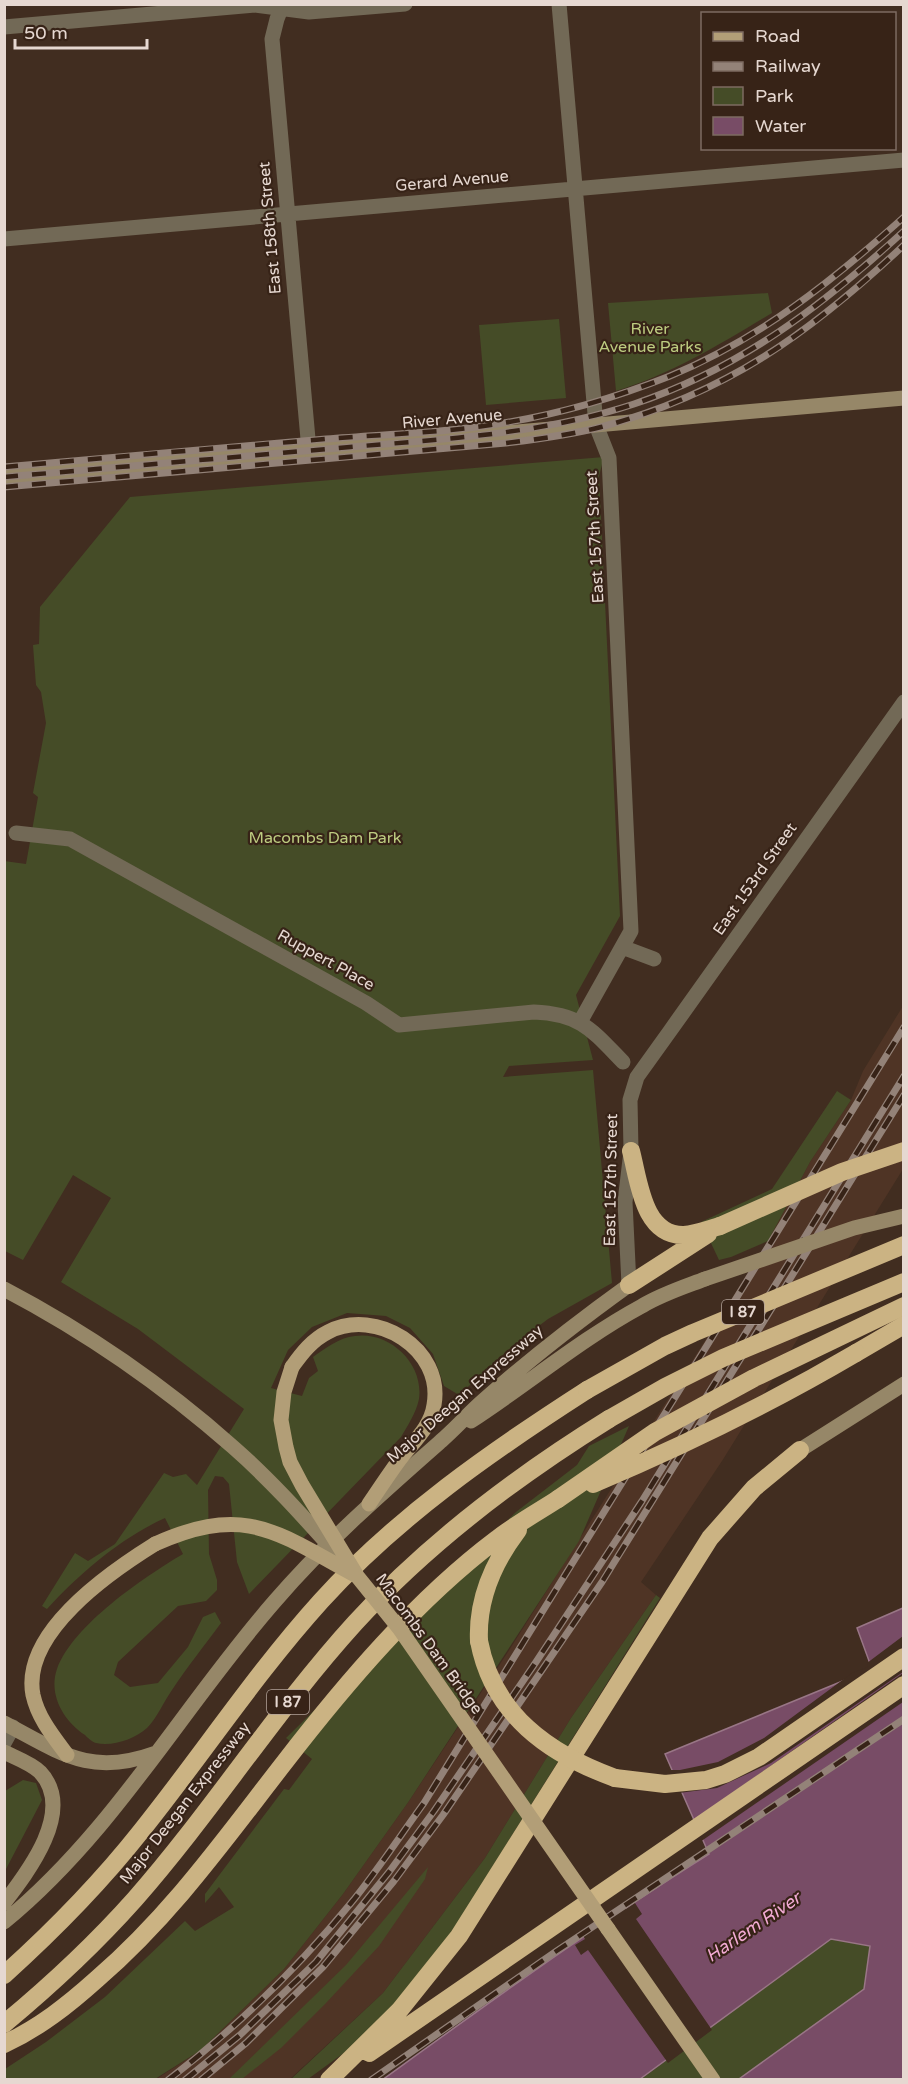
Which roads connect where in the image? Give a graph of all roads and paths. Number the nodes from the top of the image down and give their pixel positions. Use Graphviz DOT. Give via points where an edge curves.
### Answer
graph roads {
  1 [pos="405,4"];
  2 [pos="559,4"];
  3 [pos="282,6"];
  4 [pos="4,27"];
  5 [pos="903,160"];
  6 [pos="575,189"];
  7 [pos="286,214"];
  8 [pos="4,239"];
  9 [pos="903,398"];
  10 [pos="596,425"];
  11 [pos="309,450"];
  12 [pos="4,477"];
  13 [pos="903,702"];
  14 [pos="16,833"];
  15 [pos="622,947"];
  16 [pos="654,959"];
  17 [pos="580,1022"];
  18 [pos="623,1062"];
  19 [pos="638,1077"];
  20 [pos="631,1151"];
  21 [pos="903,1151"];
  22 [pos="903,1216"];
  23 [pos="685,1241"];
  24 [pos="903,1245"];
  25 [pos="903,1282"];
  26 [pos="629,1285"];
  27 [pos="4,1289"];
  28 [pos="903,1306"];
  29 [pos="903,1324"];
  30 [pos="903,1384"];
  31 [pos="443,1439"];
  32 [pos="800,1450"];
  33 [pos="558,1499"];
  34 [pos="369,1504"];
  35 [pos="524,1521"];
  36 [pos="357,1576"];
  37 [pos="399,1628"];
  38 [pos="903,1657"];
  39 [pos="903,1686"];
  40 [pos="9,1725"];
  41 [pos="4,1743"];
  42 [pos="4,1752"];
  43 [pos="156,1753"];
  44 [pos="66,1755"];
  45 [pos="4,1904"];
  46 [pos="4,1922"];
  47 [pos="4,1975"];
  48 [pos="4,2024"];
  49 [pos="4,2044"];
  50 [pos="330,2079"];
  51 [pos="713,2079"];
  1 -- 3 [label="street" via="316,12"];
  2 -- 6 [label="street, East 157th Street"];
  3 -- 4 [label="street" via="255,5"];
  3 -- 7 [label="street, East 158th Street" via="272,39"];
  5 -- 6 [label="street, Gerard Avenue"];
  6 -- 7 [label="street, Gerard Avenue"];
  6 -- 10 [label="street, East 157th Street"];
  7 -- 8 [label="street, Gerard Avenue"];
  7 -- 11 [label="street, East 158th Street"];
  9 -- 10 [label="main road, River Avenue"];
  10 -- 11 [label="main road, River Avenue"];
  10 -- 15 [label="street, East 157th Street" via="609,458 611,492 631,931"];
  11 -- 12 [label="main road, River Avenue"];
  13 -- 19 [label="street, East 153rd Street"];
  14 -- 17 [label="street, Ruppert Place" via="70,839 399,1024 534,1012 555,1013"];
  15 -- 16 [label="street"];
  15 -- 17 [label="street, East 157th Street"];
  17 -- 18 [label="street, Ruppert Place"];
  19 -- 20 [label="street, East 157th Street" via="630,1100"];
  20 -- 23 [label="highway" via="644,1202 654,1222"];
  20 -- 26 [label="street, East 157th Street" via="625,1202"];
  21 -- 23 [label="highway, bridge" via="842,1172"];
  22 -- 31 [label="main road, bridge" via="854,1228 657,1298 609,1325"];
  23 -- 26 [label="highway"];
  24 -- 47 [label="highway, Major Deegan Expressway / I 87, bridge" via="693,1333 587,1390 525,1431 393,1531 322,1600 278,1652 118,1859 77,1905"];
  25 -- 48 [label="highway, Major Deegan Expressway / I 87, bridge" via="723,1358 665,1387 609,1419 507,1489 431,1549 382,1595 319,1664 135,1898 82,1954"];
  26 -- 31 [label="main road, Major Deegan Expressway" via="530,1361"];
  27 -- 36 [label="main road, Macombs Dam Bridge, bridge" via="107,1350 208,1426 273,1485"];
  28 -- 33 [label="highway, bridge" via="754,1378 655,1432"];
  29 -- 33 [label="highway, bridge" via="792,1389 669,1452"];
  30 -- 32 [label="main road"];
  31 -- 34 [label="main road, Major Deegan Expressway"];
  32 -- 50 [label="highway" via="754,1488 710,1538 475,1913 399,2011"];
  33 -- 35 [label="highway"];
  34 -- 36 [label="main road, bridge" via="419,1437 431,1417 435,1396 421,1354 402,1337 381,1327 360,1324 328,1332 307,1347 292,1367 282,1406 285,1447 296,1474"];
  34 -- 43 [label="main road, Major Deegan Expressway" via="274,1601"];
  35 -- 37 [label="highway" via="489,1546"];
  35 -- 38 [label="highway, bridge" via="499,1558 485,1592 478,1624 483,1661 499,1696 527,1728 557,1752 615,1778 665,1784 725,1774 759,1757"];
  36 -- 37 [label="main road, Macombs Dam Bridge, bridge"];
  36 -- 44 [label="main road, bridge" via="273,1532 248,1524 198,1527 156,1544 108,1577 64,1617 35,1661 34,1695 46,1725"];
  37 -- 49 [label="highway" via="347,1685 201,1872 126,1953 62,2009 30,2032"];
  37 -- 51 [label="main road, Macombs Dam Bridge, bridge"];
  39 -- 50 [label="highway"];
  40 -- 41 [label="street"];
  40 -- 44 [label="main road"];
  42 -- 45 [label="main road" via="42,1774 52,1792 54,1806 50,1826 35,1857"];
  43 -- 44 [label="main road" via="110,1763 87,1762"];
  43 -- 46 [label="main road, Major Deegan Expressway" via="87,1841"];
}
